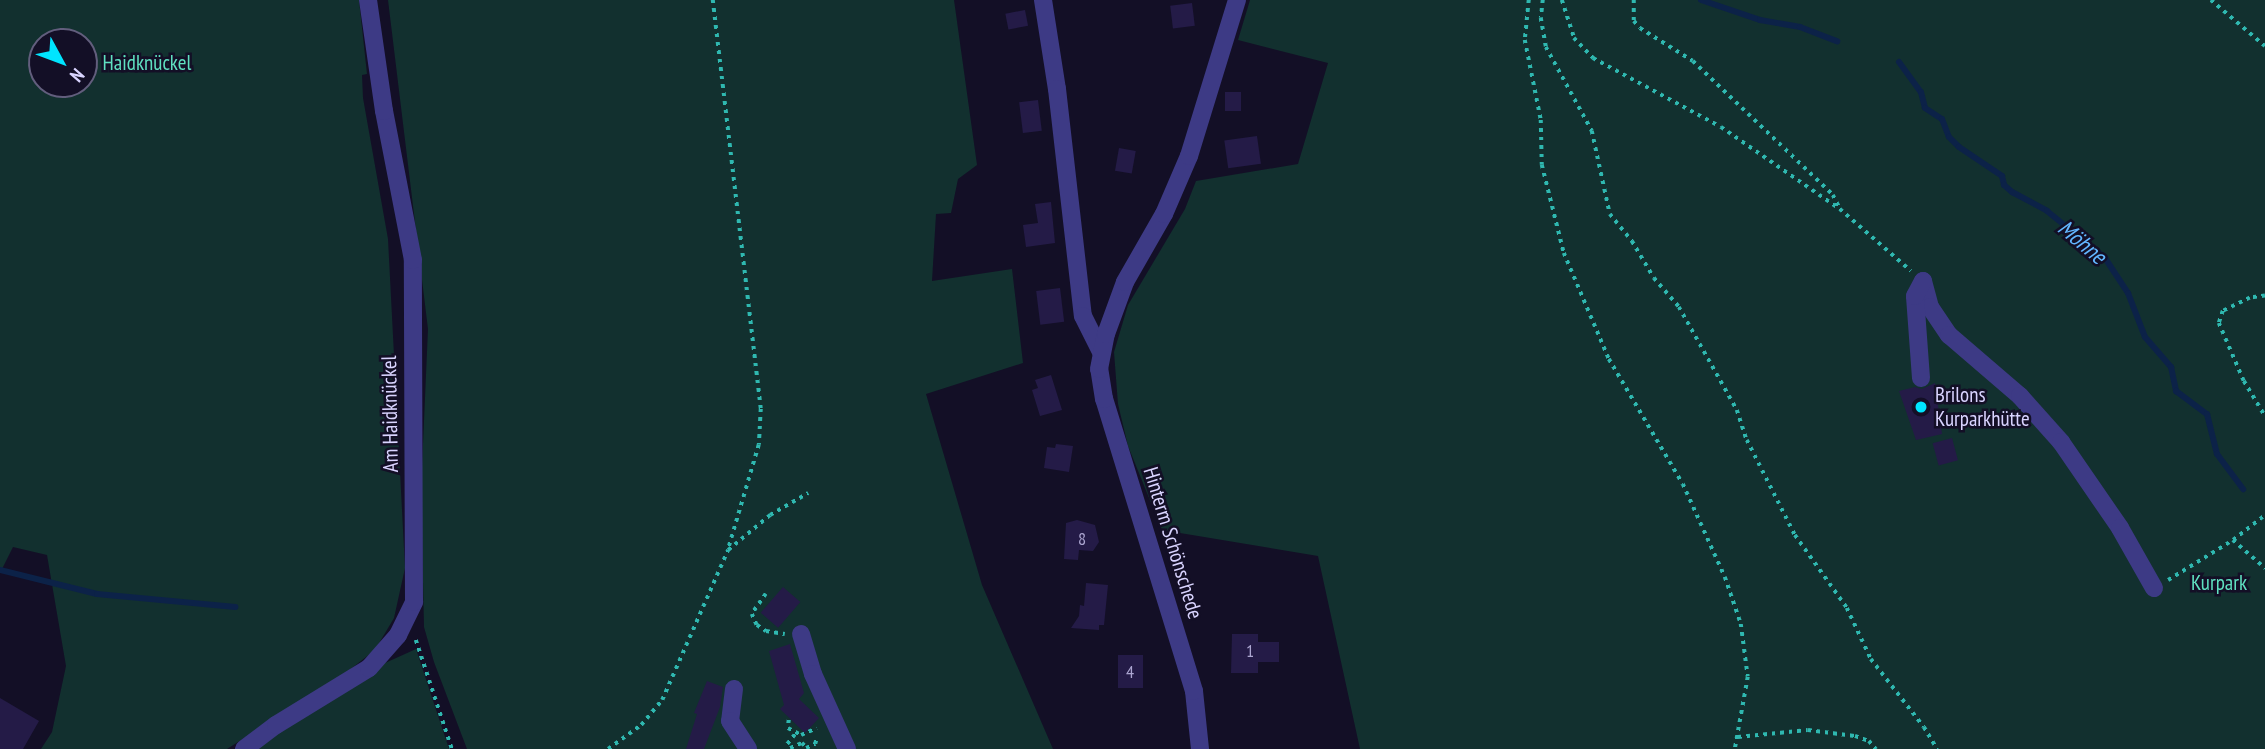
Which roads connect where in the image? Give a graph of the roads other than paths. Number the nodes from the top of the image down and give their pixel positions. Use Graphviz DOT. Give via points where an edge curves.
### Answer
graph roads {
  1 [pos="368,0"];
  2 [pos="1043,0"];
  3 [pos="1237,0"];
  4 [pos="1101,352"];
  5 [pos="1921,378"];
  6 [pos="2154,588"];
  7 [pos="801,634"];
  8 [pos="734,689"];
  9 [pos="244,749"];
  10 [pos="748,749"];
  11 [pos="848,749"];
  12 [pos="1200,749"];
  1 -- 9 [label="street, Am Haidknückel" via="413,268 414,602 386,653 369,668"];
  2 -- 4 [label="street, Hinterm Schönschede" via="1083,316"];
  3 -- 4 [label="street, Hinterm Schönschede" via="1189,156 1164,214 1125,282"];
  4 -- 12 [label="street, Hinterm Schönschede" via="1104,399 1194,691"];
  5 -- 6 [label="street" via="1915,296 1923,281 1930,307 1944,328 2031,407 2061,442 2120,528"];
  7 -- 11 [label="street" via="813,674"];
  8 -- 10 [label="street" via="730,720"];
}
